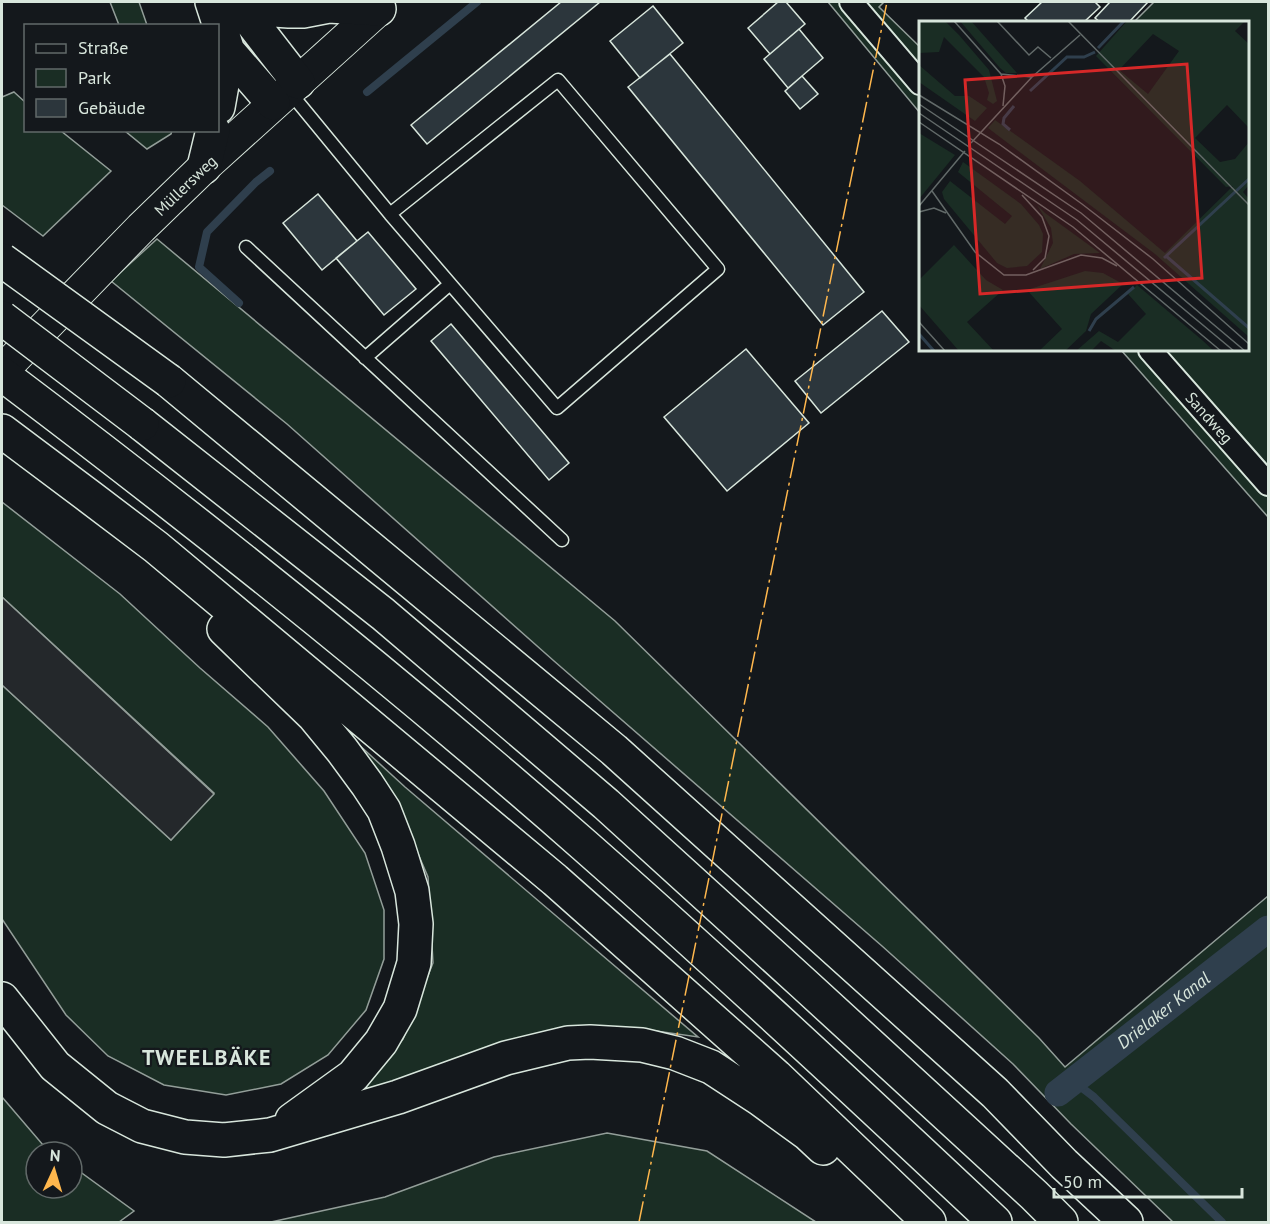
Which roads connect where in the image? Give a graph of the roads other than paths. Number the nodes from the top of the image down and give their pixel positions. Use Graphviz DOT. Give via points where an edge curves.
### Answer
graph roads {
  1 [pos="212,2"];
  2 [pos="236,2"];
  3 [pos="243,2"];
  4 [pos="851,2"];
  5 [pos="379,9"];
  6 [pos="228,51"];
  7 [pos="919,81"];
  8 [pos="287,92"];
  9 [pos="219,101"];
  10 [pos="213,132"];
  11 [pos="204,167"];
  12 [pos="390,214"];
  13 [pos="246,247"];
  14 [pos="2,260"];
  15 [pos="450,284"];
  16 [pos="2,318"];
  17 [pos="1151,351"];
  18 [pos="365,358"];
  19 [pos="2,372"];
  20 [pos="2,431"];
  21 [pos="1269,484"];
  22 [pos="562,540"];
  23 [pos="156,547"];
  24 [pos="2,999"];
  25 [pos="270,1135"];
  26 [pos="915,1222"];
  27 [pos="929,1222"];
  28 [pos="995,1222"];
  29 [pos="1061,1222"];
  30 [pos="1126,1222"];
  1 -- 6 [label="highway"];
  2 -- 8 [label="highway"];
  3 -- 5 [label="highway" via="289,11 329,6"];
  4 -- 7 [label="street"];
  5 -- 8 [label="main road, Müllersweg"];
  6 -- 8 [label="highway"];
  6 -- 9 [label="highway"];
  8 -- 11 [label="main road, Müllersweg"];
  8 -- 12 [label="lane"];
  10 -- 11 [label="highway"];
  11 -- 19 [label="main road, Müllersweg"];
  12 -- 15 [label="lane"];
  12 -- 15 [label="lane" via="558,80 718,269 557,408"];
  13 -- 18 [label="lane"];
  14 -- 30 [label="highway, bridge" via="169,381 615,750 995,1093"];
  15 -- 18 [label="lane"];
  16 -- 29 [label="highway, bridge" via="382,614 606,804"];
  17 -- 21 [label="street, Sandweg"];
  18 -- 22 [label="lane"];
  19 -- 28 [label="highway" via="358,653 583,844"];
  20 -- 23 [label="highway"];
  23 -- 25 [label="highway" via="217,623 314,716 342,750 384,810 412,891 416,924 414,963 400,1009 381,1042 353,1076"];
  23 -- 27 [label="highway" via="555,880 776,1076"];
  24 -- 25 [label="highway" via="55,1066 108,1108 142,1126 185,1137 224,1140"];
  25 -- 26 [label="highway" via="398,1097 506,1058 568,1043 642,1045 711,1067 750,1092"];
}
